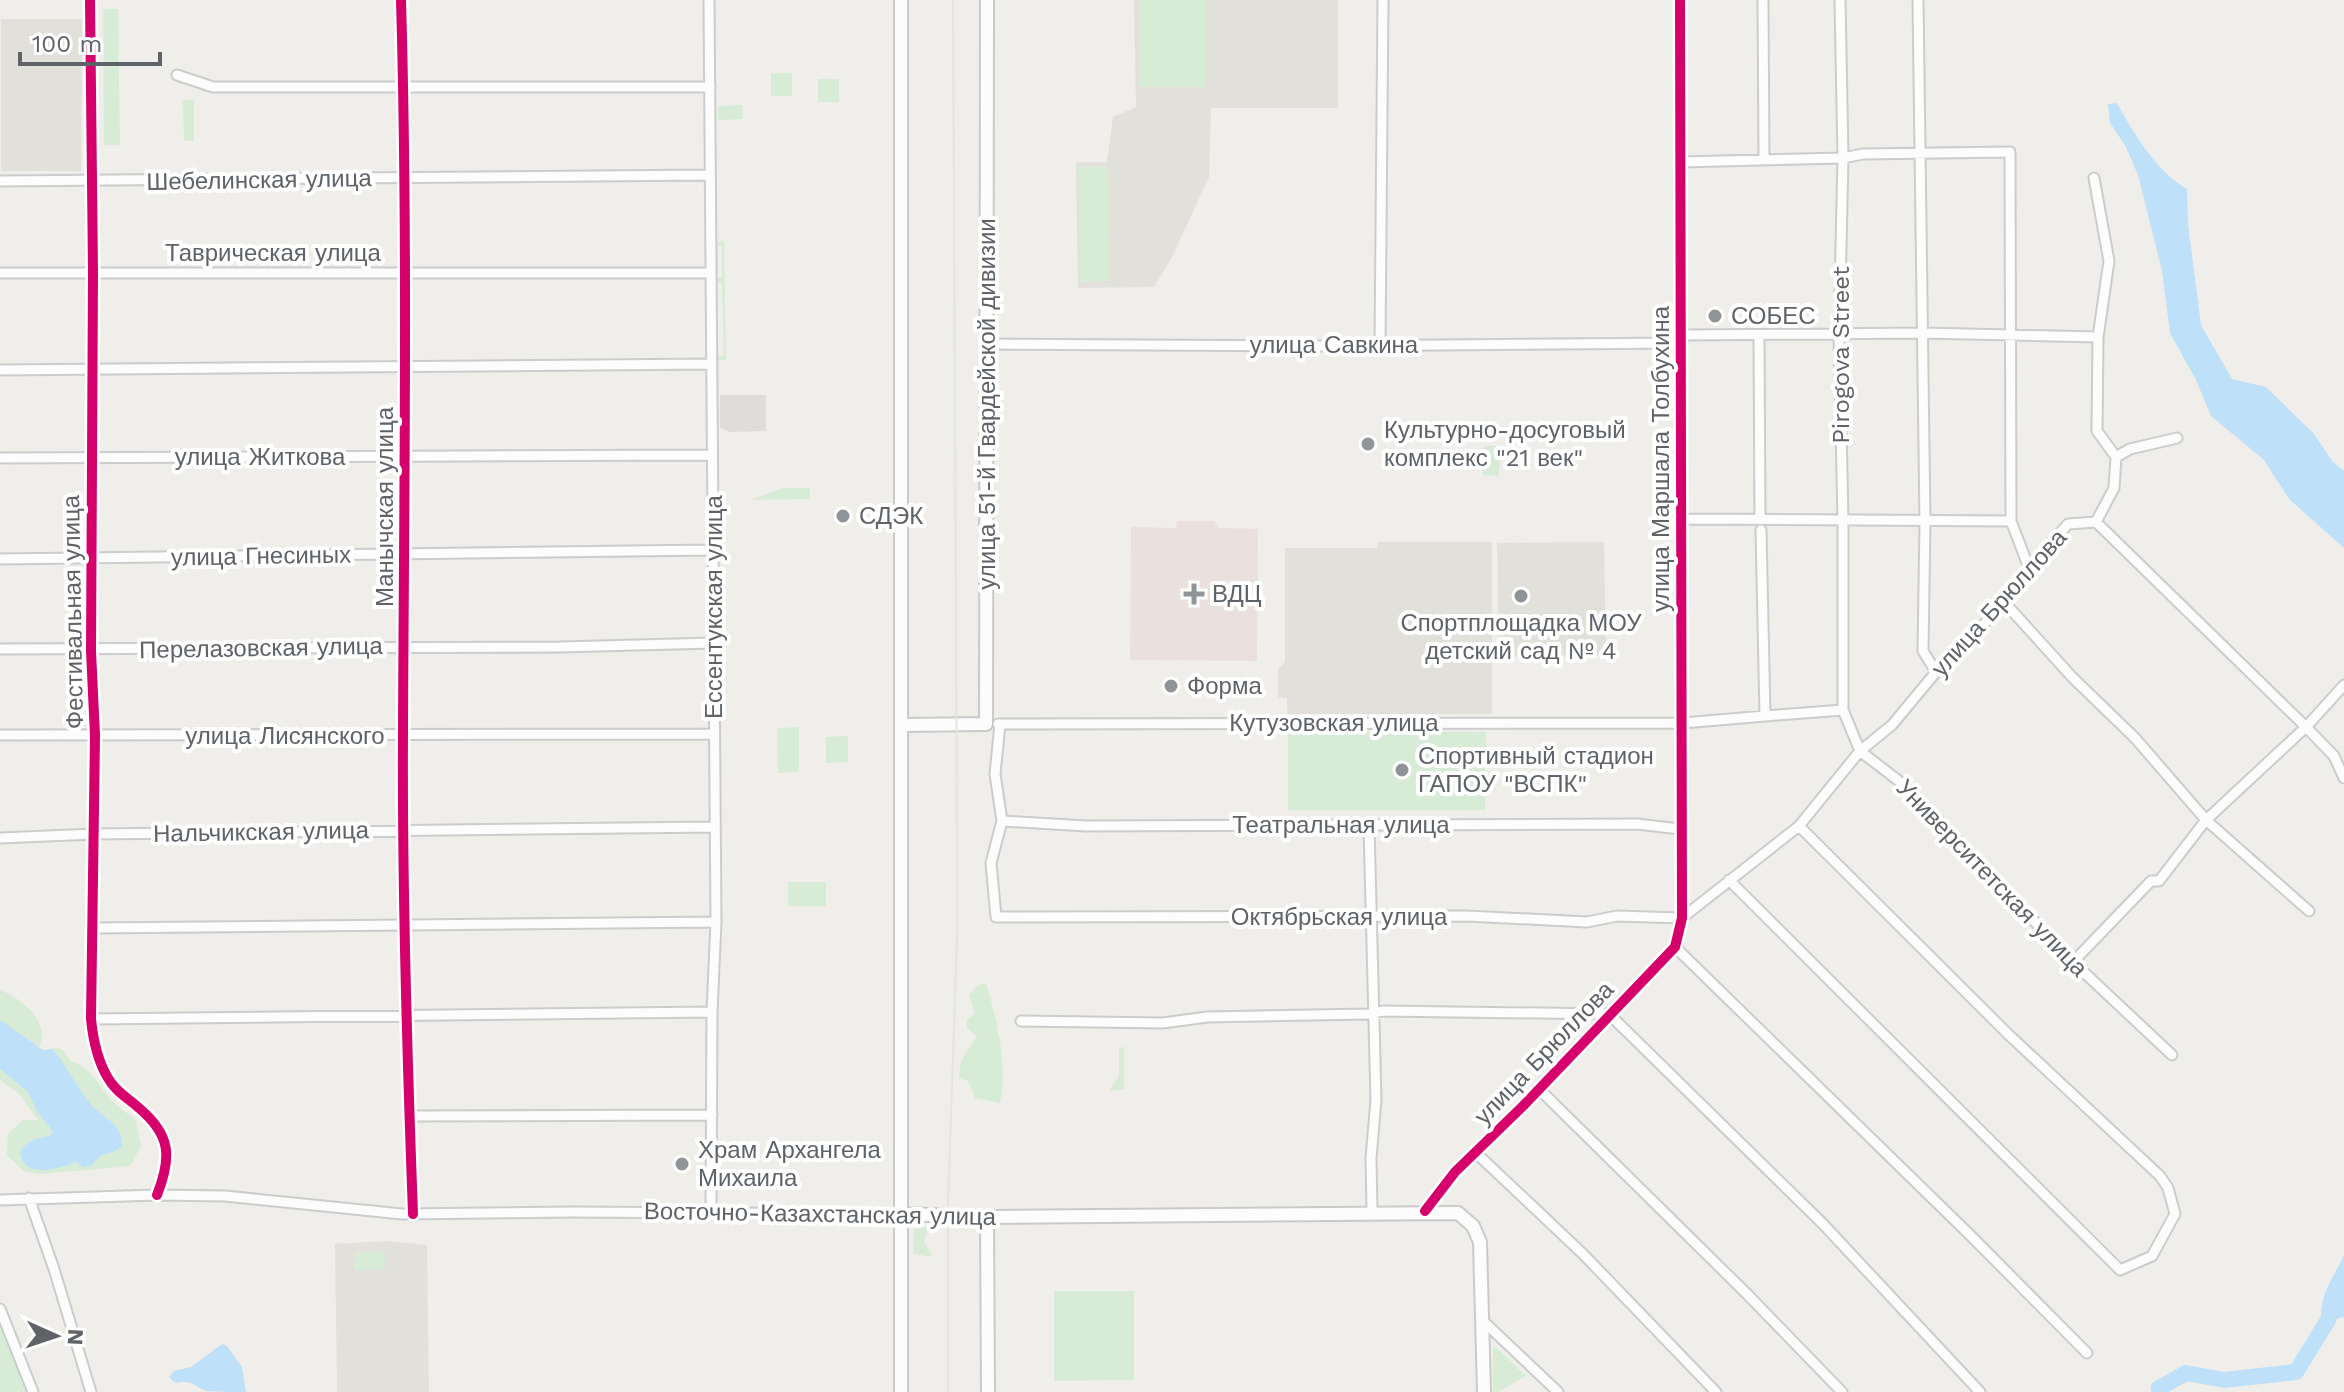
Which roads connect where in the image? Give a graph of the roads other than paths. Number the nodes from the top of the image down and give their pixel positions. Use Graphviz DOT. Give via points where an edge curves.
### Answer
graph roads {
  1 [pos="90,0"];
  2 [pos="401,0"];
  3 [pos="709,0"];
  4 [pos="901,0"];
  5 [pos="987,0"];
  6 [pos="1383,0"];
  7 [pos="1680,0"];
  8 [pos="1763,0"];
  9 [pos="1840,0"];
  10 [pos="1918,0"];
  11 [pos="177,75"];
  12 [pos="710,87"];
  13 [pos="403,88"];
  14 [pos="1920,153"];
  15 [pos="1843,158"];
  16 [pos="1764,160"];
  17 [pos="1681,162"];
  18 [pos="710,175"];
  19 [pos="402,178"];
  20 [pos="2094,178"];
  21 [pos="0,181"];
  22 [pos="91,181"];
  23 [pos="93,272"];
  24 [pos="0,273"];
  25 [pos="711,273"];
  26 [pos="405,274"];
  27 [pos="1922,333"];
  28 [pos="1839,334"];
  29 [pos="2009,334"];
  30 [pos="1759,335"];
  31 [pos="2098,337"];
  32 [pos="1682,339"];
  33 [pos="987,344"];
  34 [pos="1380,346"];
  35 [pos="712,364"];
  36 [pos="406,366"];
  37 [pos="92,368"];
  38 [pos="0,370"];
  39 [pos="2177,438"];
  40 [pos="712,455"];
  41 [pos="406,457"];
  42 [pos="2116,457"];
  43 [pos="0,458"];
  44 [pos="91,458"];
  45 [pos="1760,518"];
  46 [pos="1681,519"];
  47 [pos="1843,521"];
  48 [pos="2011,521"];
  49 [pos="1925,522"];
  50 [pos="2096,522"];
  51 [pos="1761,530"];
  52 [pos="713,550"];
  53 [pos="405,554"];
  54 [pos="92,558"];
  55 [pos="0,559"];
  56 [pos="2029,568"];
  57 [pos="2005,603"];
  58 [pos="714,643"];
  59 [pos="403,646"];
  60 [pos="0,649"];
  61 [pos="91,651"];
  62 [pos="1936,672"];
  63 [pos="2344,685"];
  64 [pos="1843,710"];
  65 [pos="1765,716"];
  66 [pos="1683,723"];
  67 [pos="986,724"];
  68 [pos="1000,724"];
  69 [pos="902,725"];
  70 [pos="2306,727"];
  71 [pos="714,734"];
  72 [pos="0,735"];
  73 [pos="95,736"];
  74 [pos="403,736"];
  75 [pos="1860,751"];
  76 [pos="2344,778"];
  77 [pos="2206,820"];
  78 [pos="1002,821"];
  79 [pos="1369,826"];
  80 [pos="1799,826"];
  81 [pos="715,827"];
  82 [pos="1680,829"];
  83 [pos="405,831"];
  84 [pos="94,834"];
  85 [pos="0,838"];
  86 [pos="1729,880"];
  87 [pos="2309,911"];
  88 [pos="1373,917"];
  89 [pos="1682,918"];
  90 [pos="716,922"];
  91 [pos="405,925"];
  92 [pos="93,928"];
  93 [pos="1675,947"];
  94 [pos="2073,962"];
  95 [pos="712,1012"];
  96 [pos="1375,1014"];
  97 [pos="1609,1014"];
  98 [pos="406,1015"];
  99 [pos="91,1019"];
  100 [pos="1021,1021"];
  101 [pos="2172,1055"];
  102 [pos="1539,1089"];
  103 [pos="712,1115"];
  104 [pos="410,1116"];
  105 [pos="1475,1152"];
  106 [pos="157,1195"];
  107 [pos="29,1198"];
  108 [pos="0,1200"];
  109 [pos="1372,1211"];
  110 [pos="1425,1211"];
  111 [pos="711,1213"];
  112 [pos="413,1214"];
  113 [pos="901,1214"];
  114 [pos="987,1217"];
  115 [pos="0,1309"];
  116 [pos="1481,1319"];
  117 [pos="2087,1353"];
  118 [pos="33,1392"];
  119 [pos="91,1392"];
  120 [pos="901,1392"];
  121 [pos="988,1392"];
  122 [pos="1484,1392"];
  123 [pos="1558,1392"];
  124 [pos="1716,1392"];
  125 [pos="1842,1392"];
  126 [pos="1980,1392"];
  1 -- 22 [label="street, Фестивальная улица"];
  2 -- 13 [label="street, Манычская улица"];
  3 -- 12 [label="street, Ессентукская улица"];
  4 -- 69 [label="main road"];
  5 -- 33 [label="main road, улица 51-й Гвардейской дивизии"];
  6 -- 34 [label="street"];
  7 -- 17 [label="street, улица Маршала Толбухина"];
  8 -- 16 [label="street"];
  9 -- 15 [label="street, Pirogova Street"];
  10 -- 14 [label="street"];
  11 -- 13 [label="street" via="213,87"];
  12 -- 13 [label="street"];
  12 -- 18 [label="street, Ессентукская улица"];
  13 -- 19 [label="street, Манычская улица"];
  14 -- 15 [label="street"];
  14 -- 27 [label="street"];
  14 -- 29 [label="street" via="2010,152"];
  15 -- 16 [label="street"];
  15 -- 28 [label="street, Pirogova Street"];
  16 -- 17 [label="street"];
  17 -- 32 [label="street, улица Маршала Толбухина"];
  18 -- 19 [label="street, Шебелинская улица"];
  18 -- 25 [label="street, Ессентукская улица"];
  19 -- 22 [label="street, Шебелинская улица"];
  19 -- 26 [label="street, Манычская улица"];
  20 -- 31 [label="street" via="2109,261"];
  21 -- 22 [label="street, Шебелинская улица"];
  22 -- 23 [label="street, Фестивальная улица"];
  23 -- 24 [label="street, Таврическая улица"];
  23 -- 26 [label="street, Таврическая улица"];
  23 -- 37 [label="street, Фестивальная улица"];
  25 -- 26 [label="street, Таврическая улица"];
  25 -- 35 [label="street, Ессентукская улица"];
  26 -- 36 [label="street, Манычская улица"];
  27 -- 28 [label="street, улица Савкина"];
  27 -- 29 [label="street, улица Савкина"];
  27 -- 49 [label="street"];
  28 -- 30 [label="street, улица Савкина"];
  28 -- 47 [label="street, Pirogova Street"];
  29 -- 31 [label="street, улица Савкина"];
  29 -- 48 [label="street"];
  30 -- 32 [label="street, улица Савкина"];
  30 -- 45 [label="street"];
  31 -- 42 [label="street" via="2097,431"];
  32 -- 34 [label="street, улица Савкина"];
  32 -- 46 [label="street, улица Маршала Толбухина"];
  33 -- 34 [label="street, улица Савкина"];
  33 -- 67 [label="main road, улица 51-й Гвардейской дивизии"];
  35 -- 36 [label="street"];
  35 -- 40 [label="street, Ессентукская улица"];
  36 -- 37 [label="street"];
  36 -- 41 [label="street, Манычская улица"];
  37 -- 38 [label="street"];
  37 -- 44 [label="street, Фестивальная улица"];
  39 -- 42 [label="street"];
  40 -- 41 [label="street, улица Житкова"];
  40 -- 52 [label="street, Ессентукская улица"];
  41 -- 44 [label="street, улица Житкова"];
  41 -- 53 [label="street, Манычская улица"];
  42 -- 50 [label="street, улица Брюллова" via="2114,488"];
  43 -- 44 [label="street, улица Житкова"];
  44 -- 54 [label="street, Фестивальная улица"];
  45 -- 46 [label="street"];
  45 -- 47 [label="street"];
  46 -- 66 [label="street, улица Маршала Толбухина"];
  47 -- 49 [label="street"];
  47 -- 64 [label="street, Pirogova Street"];
  48 -- 49 [label="street"];
  48 -- 56 [label="street"];
  49 -- 62 [label="street" via="1923,651"];
  50 -- 56 [label="street, улица Брюллова" via="2068,524"];
  50 -- 70 [label="street"];
  51 -- 65 [label="street"];
  52 -- 53 [label="street, улица Гнесиных"];
  52 -- 58 [label="street, Ессентукская улица"];
  53 -- 54 [label="street, улица Гнесиных"];
  53 -- 59 [label="street, Манычская улица"];
  54 -- 55 [label="street, улица Гнесиных"];
  54 -- 61 [label="street, Фестивальная улица"];
  56 -- 57 [label="street, улица Брюллова"];
  57 -- 62 [label="street, улица Брюллова"];
  57 -- 77 [label="street"];
  58 -- 59 [label="street, Перелазовская улица"];
  58 -- 71 [label="street, Ессентукская улица"];
  59 -- 61 [label="street, Перелазовская улица"];
  59 -- 74 [label="street, Манычская улица"];
  60 -- 61 [label="street, Перелазовская улица"];
  61 -- 73 [label="street, Фестивальная улица"];
  62 -- 75 [label="street, улица Брюллова" via="1892,725"];
  63 -- 70 [label="street"];
  64 -- 65 [label="street"];
  64 -- 75 [label="street, Университетская улица"];
  65 -- 66 [label="street, Кутузовская улица"];
  66 -- 68 [label="street, Кутузовская улица"];
  66 -- 82 [label="street, улица Маршала Толбухина"];
  67 -- 68 [label="street, Кутузовская улица"];
  67 -- 69 [label="main road"];
  68 -- 78 [label="street" via="995,774"];
  69 -- 113 [label="main road"];
  70 -- 76 [label="street" via="2334,756"];
  70 -- 77 [label="street"];
  71 -- 74 [label="street, улица Лисянского"];
  71 -- 81 [label="street, Ессентукская улица"];
  72 -- 73 [label="street, улица Лисянского"];
  73 -- 74 [label="street, улица Лисянского"];
  73 -- 84 [label="street, Фестивальная улица"];
  74 -- 83 [label="street, Манычская улица"];
  75 -- 80 [label="street, улица Брюллова"];
  75 -- 94 [label="street, Университетская улица" via="1908,788"];
  77 -- 87 [label="street"];
  77 -- 94 [label="street" via="2159,881 2151,881"];
  78 -- 79 [label="street, Театральная улица"];
  78 -- 88 [label="street, Октябрьская улица" via="991,863 996,917"];
  79 -- 82 [label="street, Театральная улица" via="1637,824"];
  79 -- 88 [label="street"];
  80 -- 86 [label="street, улица Брюллова"];
  80 -- 86 [label="street" via="2160,1176 2175,1214 2152,1256 2120,1270"];
  81 -- 83 [label="street, Нальчикская улица"];
  81 -- 90 [label="street, Ессентукская улица"];
  82 -- 89 [label="street, улица Маршала Толбухина"];
  83 -- 84 [label="street, Нальчикская улица"];
  83 -- 91 [label="street, Манычская улица"];
  84 -- 85 [label="street, Нальчикская улица"];
  84 -- 92 [label="street, Фестивальная улица"];
  86 -- 89 [label="street, улица Брюллова"];
  88 -- 89 [label="street, Октябрьская улица" via="1587,922 1617,916"];
  88 -- 96 [label="street"];
  89 -- 93 [label="street"];
  90 -- 91 [label="street"];
  90 -- 95 [label="street, Ессентукская улица"];
  91 -- 92 [label="street"];
  91 -- 98 [label="street, Манычская улица"];
  92 -- 99 [label="street, Фестивальная улица"];
  93 -- 97 [label="street, улица Брюллова"];
  93 -- 117 [label="street"];
  94 -- 101 [label="street, Университетская улица"];
  95 -- 98 [label="street"];
  95 -- 103 [label="street, Ессентукская улица"];
  96 -- 97 [label="street"];
  96 -- 100 [label="street" via="1207,1017 1163,1023"];
  96 -- 109 [label="street"];
  97 -- 102 [label="street, улица Брюллова"];
  97 -- 126 [label="street" via="1823,1224"];
  98 -- 99 [label="street"];
  98 -- 104 [label="street"];
  99 -- 106 [label="street, Фестивальная улица" via="108,1079 163,1133 166,1173"];
  102 -- 105 [label="street, улица Брюллова"];
  102 -- 125 [label="street"];
  103 -- 104 [label="street"];
  103 -- 111 [label="street, Ессентукская улица"];
  104 -- 112 [label="street"];
  105 -- 110 [label="street, улица Брюллова"];
  105 -- 124 [label="street"];
  106 -- 107 [label="street, Восточно-Казахстанская улица"];
  106 -- 112 [label="street, Восточно-Казахстанская улица" via="225,1196"];
  107 -- 108 [label="street, Восточно-Казахстанская улица"];
  107 -- 119 [label="street"];
  109 -- 110 [label="main road, Восточно-Казахстанская улица"];
  109 -- 114 [label="main road, Восточно-Казахстанская улица"];
  110 -- 116 [label="main road, Восточно-Казахстанская улица" via="1458,1213 1478,1233"];
  111 -- 112 [label="street, Восточно-Казахстанская улица"];
  111 -- 113 [label="street, Восточно-Казахстанская улица"];
  113 -- 114 [label="main road, Восточно-Казахстанская улица"];
  113 -- 120 [label="main road"];
  114 -- 121 [label="main road"];
  115 -- 118 [label="street"];
  116 -- 122 [label="main road, Восточно-Казахстанская улица"];
  116 -- 123 [label="street"];
}
